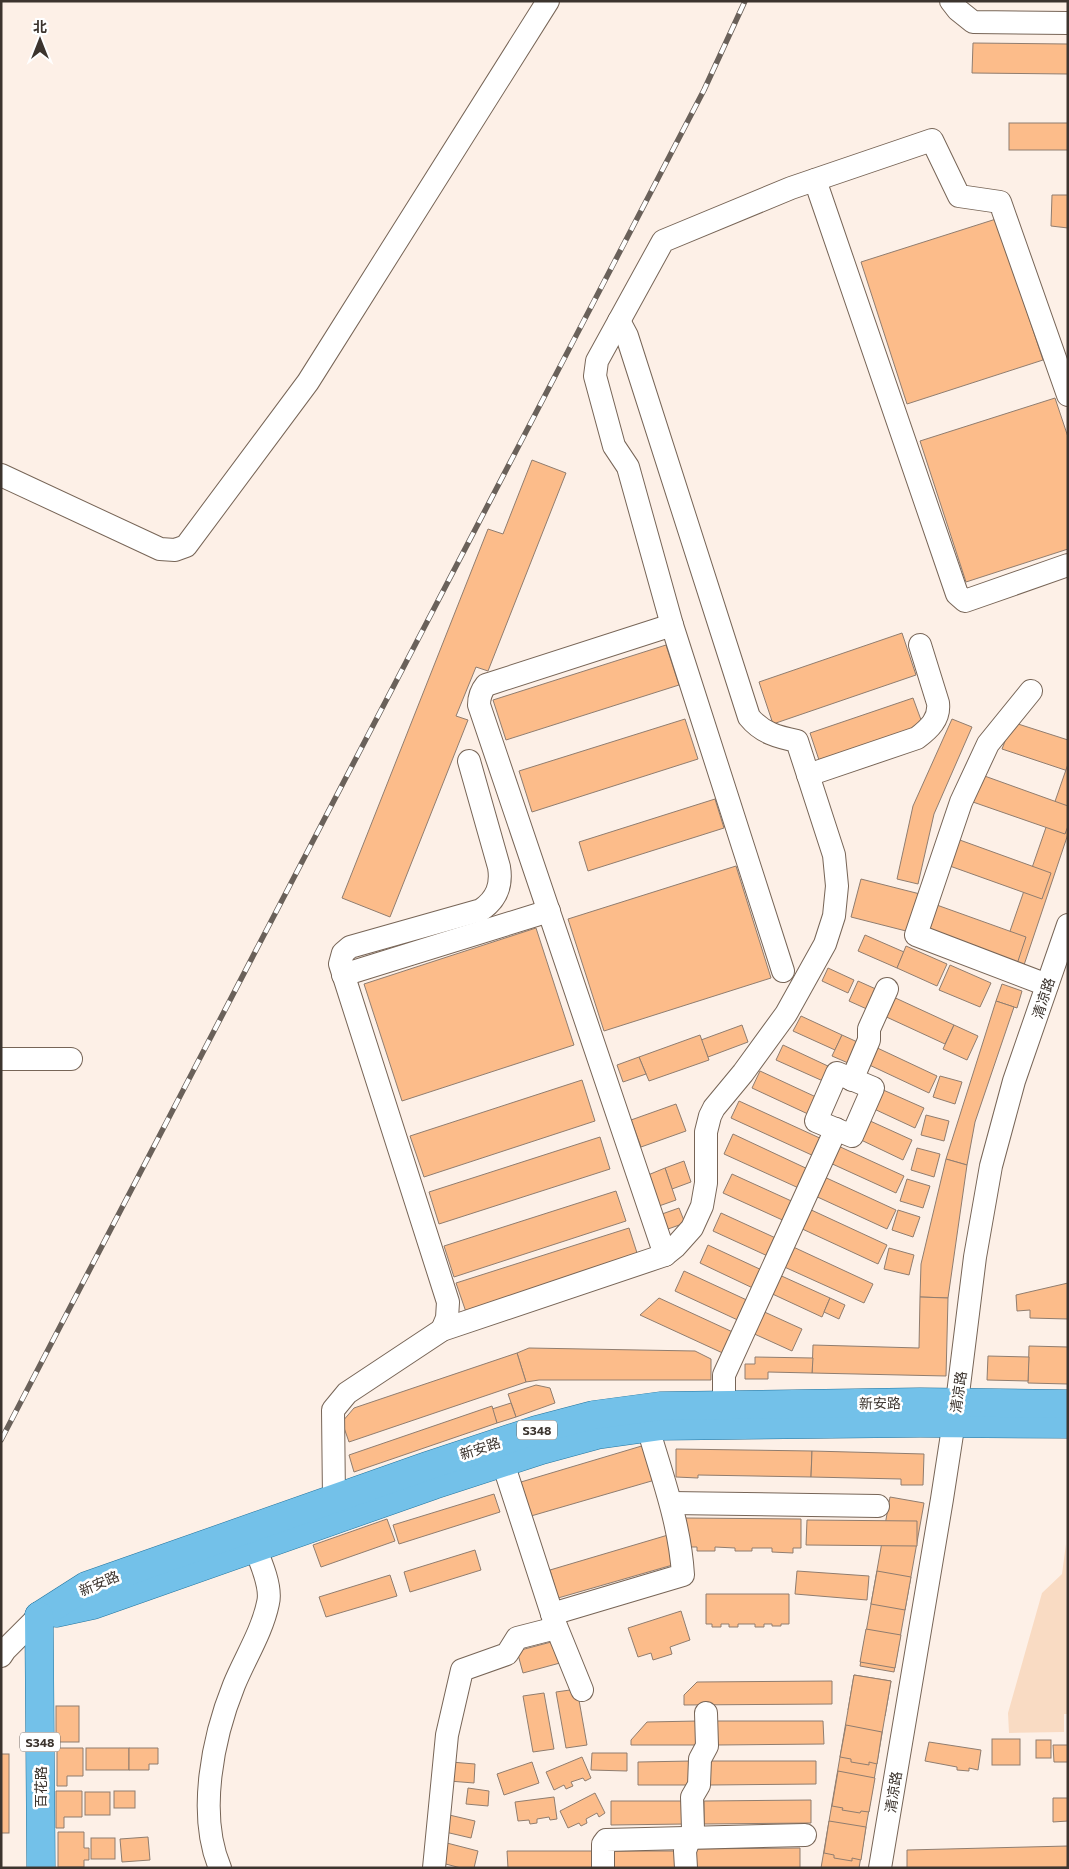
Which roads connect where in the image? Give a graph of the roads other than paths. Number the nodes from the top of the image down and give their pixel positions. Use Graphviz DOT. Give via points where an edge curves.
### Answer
graph roads {
  1 [pos="548,1"];
  2 [pos="951,1"];
  3 [pos="1068,23"];
  4 [pos="815,180"];
  5 [pos="619,321"];
  6 [pos="1068,395"];
  7 [pos="1,475"];
  8 [pos="1068,565"];
  9 [pos="672,625"];
  10 [pos="920,645"];
  11 [pos="1031,691"];
  12 [pos="468,761"];
  13 [pos="808,775"];
  14 [pos="549,911"];
  15 [pos="1068,924"];
  16 [pos="783,971"];
  17 [pos="343,974"];
  18 [pos="1048,985"];
  19 [pos="887,988"];
  20 [pos="1,1059"];
  21 [pos="71,1059"];
  22 [pos="852,1080"];
  23 [pos="836,1130"];
  24 [pos="665,1254"];
  25 [pos="442,1330"];
  26 [pos="1068,1404"];
  27 [pos="724,1405"];
  28 [pos="955,1413"];
  29 [pos="1068,1424"];
  30 [pos="648,1428"];
  31 [pos="503,1463"];
  32 [pos="334,1499"];
  33 [pos="671,1503"];
  34 [pos="878,1506"];
  35 [pos="255,1548"];
  36 [pos="39,1616"];
  37 [pos="554,1621"];
  38 [pos="1,1656"];
  39 [pos="582,1690"];
  40 [pos="706,1713"];
  41 [pos="805,1836"];
  42 [pos="690,1838"];
  43 [pos="40,1868"];
  44 [pos="220,1868"];
  45 [pos="434,1868"];
  46 [pos="603,1868"];
  47 [pos="686,1868"];
  48 [pos="880,1868"];
  1 -- 7 [label="street" via="308,382 186,546 175,550 160,549"];
  2 -- 3 [label="street" via="973,22"];
  4 -- 5 [label="street" via="663,241"];
  4 -- 6 [label="street" via="932,140 959,196 1000,202"];
  4 -- 8 [label="street" via="958,594 966,601"];
  5 -- 9 [label="street" via="597,361 595,376 614,446 628,467"];
  5 -- 13 [label="street" via="627,336 749,717 767,733 797,741"];
  9 -- 14 [label="street" via="486,685 480,694 479,705"];
  9 -- 16 [label="street"];
  10 -- 13 [label="street" via="938,703 935,722 917,738"];
  11 -- 18 [label="street" via="988,744 961,802 916,935"];
  12 -- 17 [label="street" via="499,867 500,884 493,900 481,910 350,947 341,958"];
  13 -- 24 [label="street" via="834,855 836,902 830,930 786,1014 714,1108 706,1132 706,1183 702,1206 692,1228"];
  14 -- 17 [label="street"];
  14 -- 24 [label="street"];
  15 -- 18 [label="street, 清凉路"];
  17 -- 25 [label="street" via="448,1302"];
  18 -- 28 [label="street, 清凉路" via="990,1166"];
  19 -- 22 [label="street"];
  20 -- 21 [label="street"];
  22 -- 23 [label="street" via="836,1073 816,1121"];
  22 -- 23 [label="street" via="873,1088 852,1136"];
  23 -- 27 [label="street" via="724,1375"];
  24 -- 25 [label="street"];
  25 -- 32 [label="street" via="347,1393 333,1410"];
  26 -- 28 [label="main road, 新安路 / S348"];
  27 -- 28 [label="main road, 新安路 / S348"];
  27 -- 32 [label="main road, 新安路 / S348" via="626,1409 564,1422"];
  28 -- 29 [label="main road, 新安路 / S348"];
  28 -- 30 [label="main road, 新安路 / S348"];
  28 -- 48 [label="street, 清凉路"];
  30 -- 31 [label="main road, 新安路 / S348" via="579,1440"];
  30 -- 33 [label="street"];
  31 -- 35 [label="main road, 新安路 / S348"];
  31 -- 37 [label="street"];
  32 -- 36 [label="main road, 新安路 / S348" via="86,1586"];
  33 -- 34 [label="street"];
  33 -- 37 [label="street" via="682,1552 683,1575"];
  35 -- 36 [label="main road, 新安路 / S348" via="93,1605"];
  35 -- 44 [label="street" via="269,1602 234,1685 215,1747 209,1822"];
  36 -- 38 [label="street, 新安路"];
  36 -- 43 [label="main road, 百花路 / S348"];
  37 -- 39 [label="street"];
  37 -- 45 [label="street" via="517,1638 507,1654 462,1670 447,1735"];
  40 -- 42 [label="street" via="707,1746 700,1759 699,1785 692,1797 693,1829"];
  41 -- 42 [label="street"];
  42 -- 46 [label="street" via="606,1840 603,1844"];
  42 -- 47 [label="street" via="685,1851"];
}
